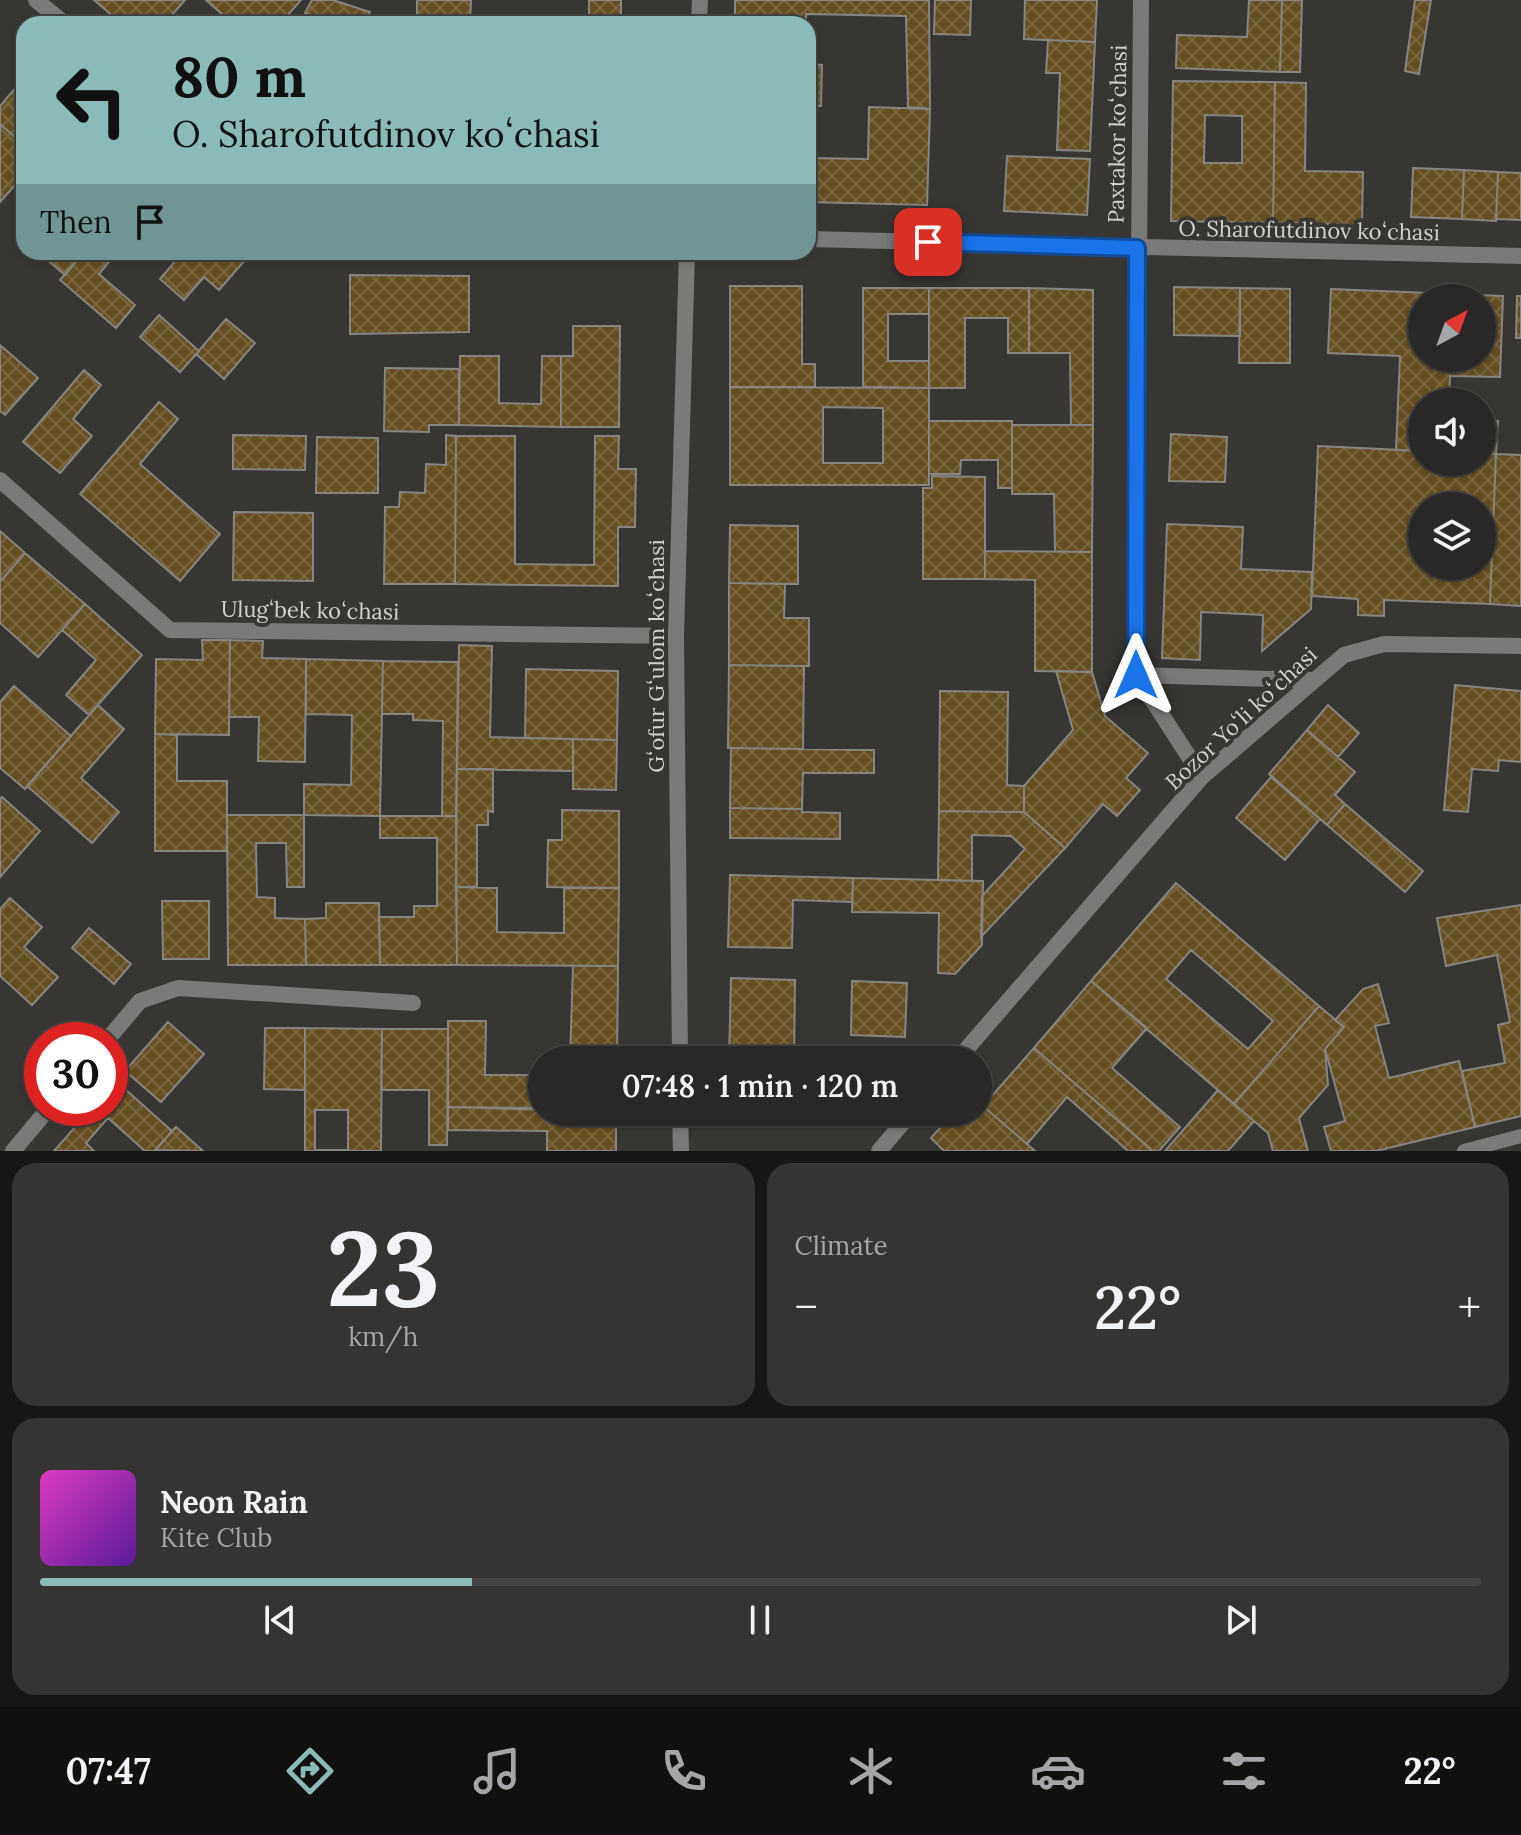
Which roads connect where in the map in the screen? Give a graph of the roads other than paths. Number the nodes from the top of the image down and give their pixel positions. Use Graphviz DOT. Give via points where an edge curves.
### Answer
graph roads {
  1 [pos="36,0"];
  2 [pos="1141,0"];
  3 [pos="55,16"];
  4 [pos="816,239"];
  5 [pos="1137,248"];
  6 [pos="1521,256"];
  7 [pos="687,260"];
  8 [pos="0,480"];
  9 [pos="676,636"];
  10 [pos="1521,646"];
  11 [pos="1136,675"];
  12 [pos="1311,680"];
  13 [pos="1202,777"];
  14 [pos="413,1003"];
  15 [pos="122,1022"];
  16 [pos="680,1046"];
  17 [pos="969,1046"];
  18 [pos="34,1126"];
  19 [pos="680,1126"];
  20 [pos="900,1126"];
  21 [pos="1521,1136"];
  22 [pos="13,1151"];
  23 [pos="681,1151"];
  24 [pos="879,1151"];
  25 [pos="1464,1151"];
  1 -- 3 [label="street"];
  2 -- 5 [label="street, Paxtakor koʻchasi"];
  4 -- 5 [label="street, O. Sharofutdinov koʻchasi"];
  5 -- 6 [label="street, O. Sharofutdinov koʻchasi"];
  5 -- 11 [label="street, Paxtakor koʻchasi"];
  7 -- 9 [label="street, Gʻofur Gʻulom koʻchasi"];
  8 -- 9 [label="street, Ulugʻbek koʻchasi" via="170,630"];
  9 -- 16 [label="street, Gʻofur Gʻulom koʻchasi"];
  10 -- 12 [label="street, Bozor Yoʻli koʻchasi" via="1384,644 1344,655"];
  11 -- 12 [label="street"];
  11 -- 13 [label="street"];
  12 -- 13 [label="street, Bozor Yoʻli koʻchasi"];
  13 -- 17 [label="street, Bozor Yoʻli koʻchasi"];
  14 -- 15 [label="street" via="178,988 140,1001"];
  18 -- 22 [label="street"];
  19 -- 23 [label="street"];
  20 -- 24 [label="street"];
  21 -- 25 [label="lane"];
}
